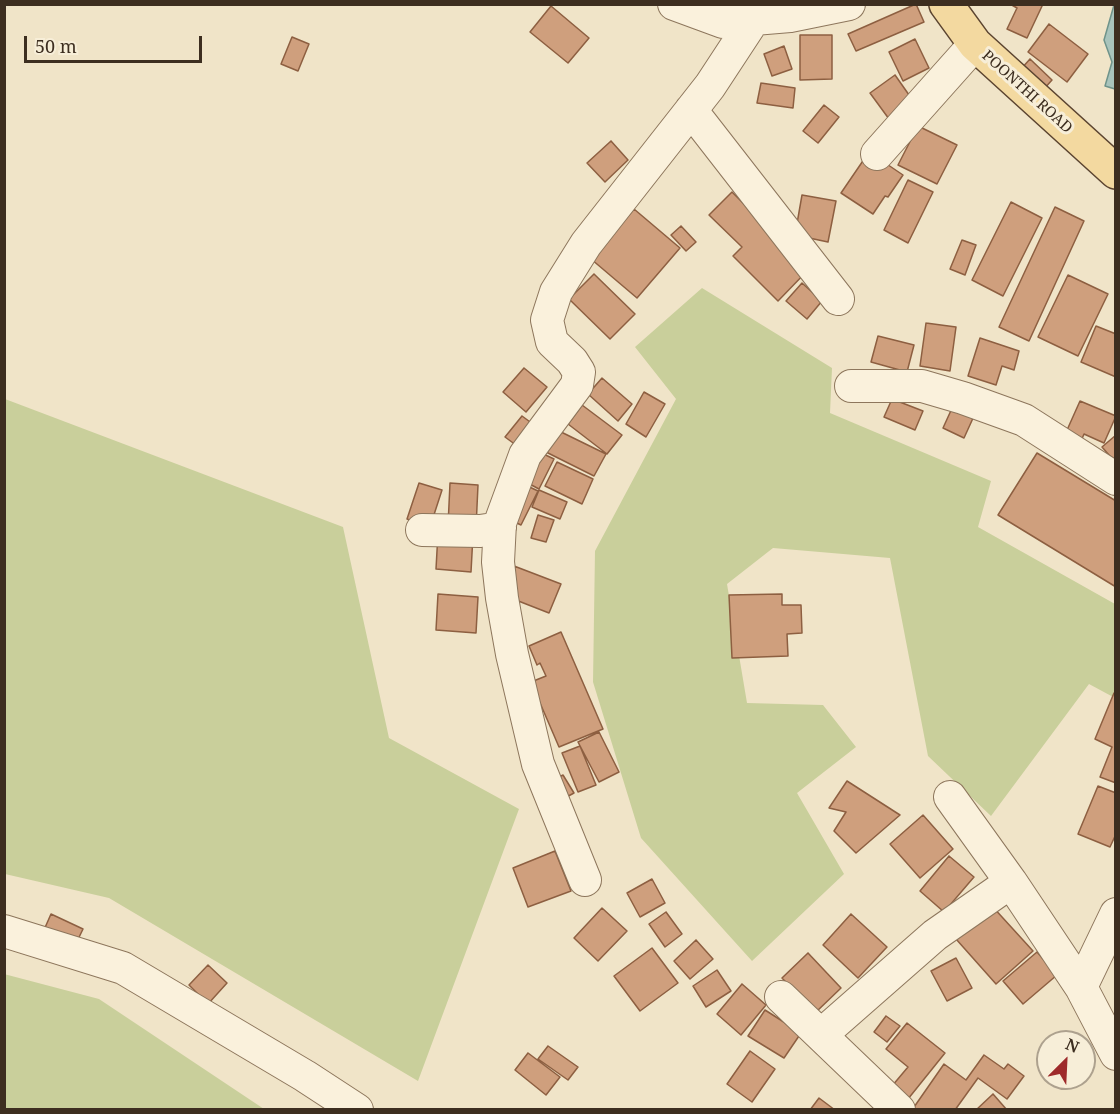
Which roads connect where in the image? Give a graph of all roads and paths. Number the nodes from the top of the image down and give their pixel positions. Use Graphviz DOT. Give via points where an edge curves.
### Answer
graph roads {
  1 [pos="674,4"];
  2 [pos="849,4"];
  3 [pos="946,4"];
  4 [pos="754,19"];
  5 [pos="975,44"];
  6 [pos="691,110"];
  7 [pos="877,154"];
  8 [pos="1116,172"];
  9 [pos="838,299"];
  10 [pos="851,386"];
  11 [pos="1116,479"];
  12 [pos="500,528"];
  13 [pos="422,530"];
  14 [pos="950,797"];
  15 [pos="585,880"];
  16 [pos="1011,882"];
  17 [pos="1116,914"];
  18 [pos="4,931"];
  19 [pos="1081,987"];
  20 [pos="781,997"];
  21 [pos="821,1035"];
  22 [pos="1116,1054"];
  23 [pos="357,1110"];
  24 [pos="899,1110"];
  1 -- 4 [label="street" via="723,22"];
  2 -- 4 [label="street"];
  3 -- 5 [label="main road, POONTHI ROAD"];
  4 -- 6 [label="street"];
  5 -- 7 [label="street"];
  5 -- 8 [label="main road, POONTHI ROAD"];
  6 -- 9 [label="street"];
  6 -- 12 [label="street" via="586,244 556,291 547,320 549,331 552,342 579,372 577,385 525,455"];
  10 -- 11 [label="street" via="922,386 963,398 1024,420"];
  12 -- 13 [label="street"];
  12 -- 15 [label="street" via="499,574 514,665 538,764"];
  14 -- 16 [label="street"];
  16 -- 19 [label="street"];
  16 -- 21 [label="street" via="935,935"];
  17 -- 19 [label="street"];
  18 -- 23 [label="street" via="123,968"];
  19 -- 22 [label="street"];
  20 -- 21 [label="street"];
  21 -- 24 [label="street"];
}
